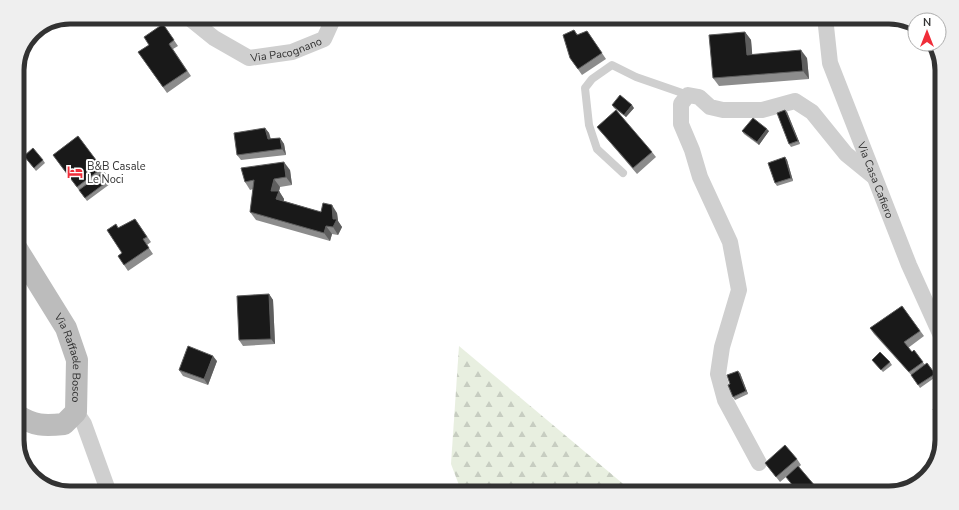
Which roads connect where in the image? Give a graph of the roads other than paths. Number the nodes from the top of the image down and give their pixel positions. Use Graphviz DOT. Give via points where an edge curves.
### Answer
graph roads {
  1 [pos="197,24"];
  2 [pos="331,24"];
  3 [pos="826,24"];
  4 [pos="688,95"];
  5 [pos="623,173"];
  6 [pos="873,176"];
  7 [pos="24,260"];
  8 [pos="935,323"];
  9 [pos="76,412"];
  10 [pos="24,420"];
  11 [pos="759,463"];
  12 [pos="106,486"];
  1 -- 2 [label="street, Via Pacognano" via="214,38 249,58 292,52 324,39"];
  3 -- 6 [label="street, Via Casa Cafiero" via="830,63"];
  4 -- 5 [label="lane" via="636,77 612,65 584,88 589,125 597,149"];
  4 -- 6 [label="street" via="700,97 710,107 723,110 762,110 795,101 812,112 846,154"];
  4 -- 11 [label="street" via="681,104 681,124 700,177 730,242 739,290 722,347 718,374 725,400"];
  6 -- 8 [label="street, Via Casa Cafiero"];
  7 -- 9 [label="street, Via Raffaele Bosco" via="66,328 77,360"];
  9 -- 10 [label="street, Via Raffaele Bosco" via="64,424 50,426 29,423"];
  9 -- 12 [label="street" via="84,424"];
}
